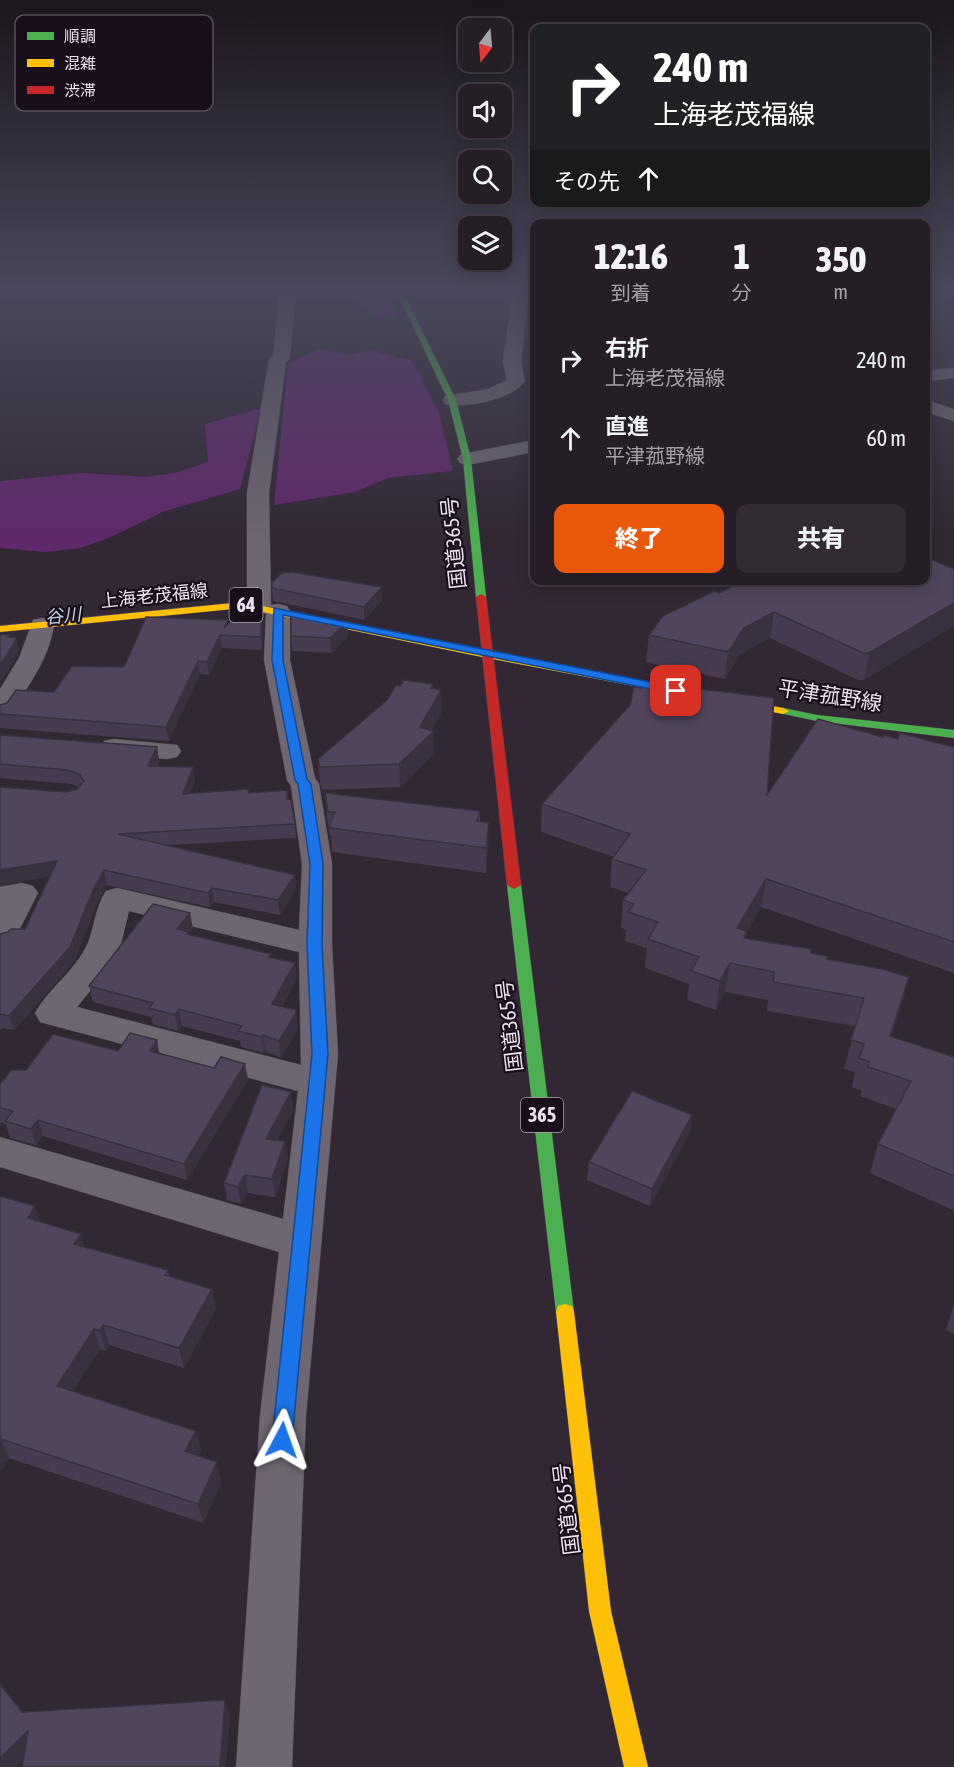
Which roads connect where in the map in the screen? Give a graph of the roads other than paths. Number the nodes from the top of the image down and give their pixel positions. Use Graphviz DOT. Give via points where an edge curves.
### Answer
graph roads {
  1 [pos="276,372"];
  2 [pos="439,372"];
  3 [pos="514,372"];
  4 [pos="954,373"];
  5 [pos="930,376"];
  6 [pos="452,400"];
  7 [pos="930,407"];
  8 [pos="954,415"];
  9 [pos="530,447"];
  10 [pos="467,459"];
  11 [pos="268,609"];
  12 [pos="42,625"];
  13 [pos="0,629"];
  14 [pos="487,655"];
  15 [pos="0,709"];
  16 [pos="954,734"];
  17 [pos="83,744"];
  18 [pos="167,751"];
  19 [pos="0,897"];
  20 [pos="0,936"];
  21 [pos="315,945"];
  22 [pos="318,1083"];
  23 [pos="0,1152"];
  24 [pos="302,1242"];
  25 [pos="264,1767"];
  26 [pos="636,1767"];
  1 -- 11 [label="street" via="258,493"];
  2 -- 6 [label="main road, 国道365号 / 365"];
  3 -- 6 [label="street" via="516,381 509,388"];
  4 -- 5 [label="street"];
  6 -- 10 [label="main road, 国道365号 / 365"];
  7 -- 8 [label="street"];
  9 -- 10 [label="street"];
  10 -- 14 [label="main road, 国道365号 / 365"];
  11 -- 12 [label="main road, 上海老茂福線 / 64" via="243,605"];
  11 -- 14 [label="main road, 上海老茂福線 / 64"];
  11 -- 21 [label="street" via="304,784 316,864"];
  12 -- 13 [label="main road, 上海老茂福線 / 64"];
  12 -- 15 [label="street" via="31,661"];
  14 -- 16 [label="main road, 平津菰野線" via="817,717"];
  14 -- 26 [label="main road, 国道365号 / 365" via="600,1611"];
  17 -- 18 [label="street"];
  19 -- 20 [label="street" via="22,893"];
  21 -- 22 [label="street"];
  21 -- 22 [label="street" via="117,898 104,944 91,967 52,1013"];
  22 -- 24 [label="street"];
  23 -- 24 [label="street"];
  24 -- 25 [label="street" via="283,1416"];
}
